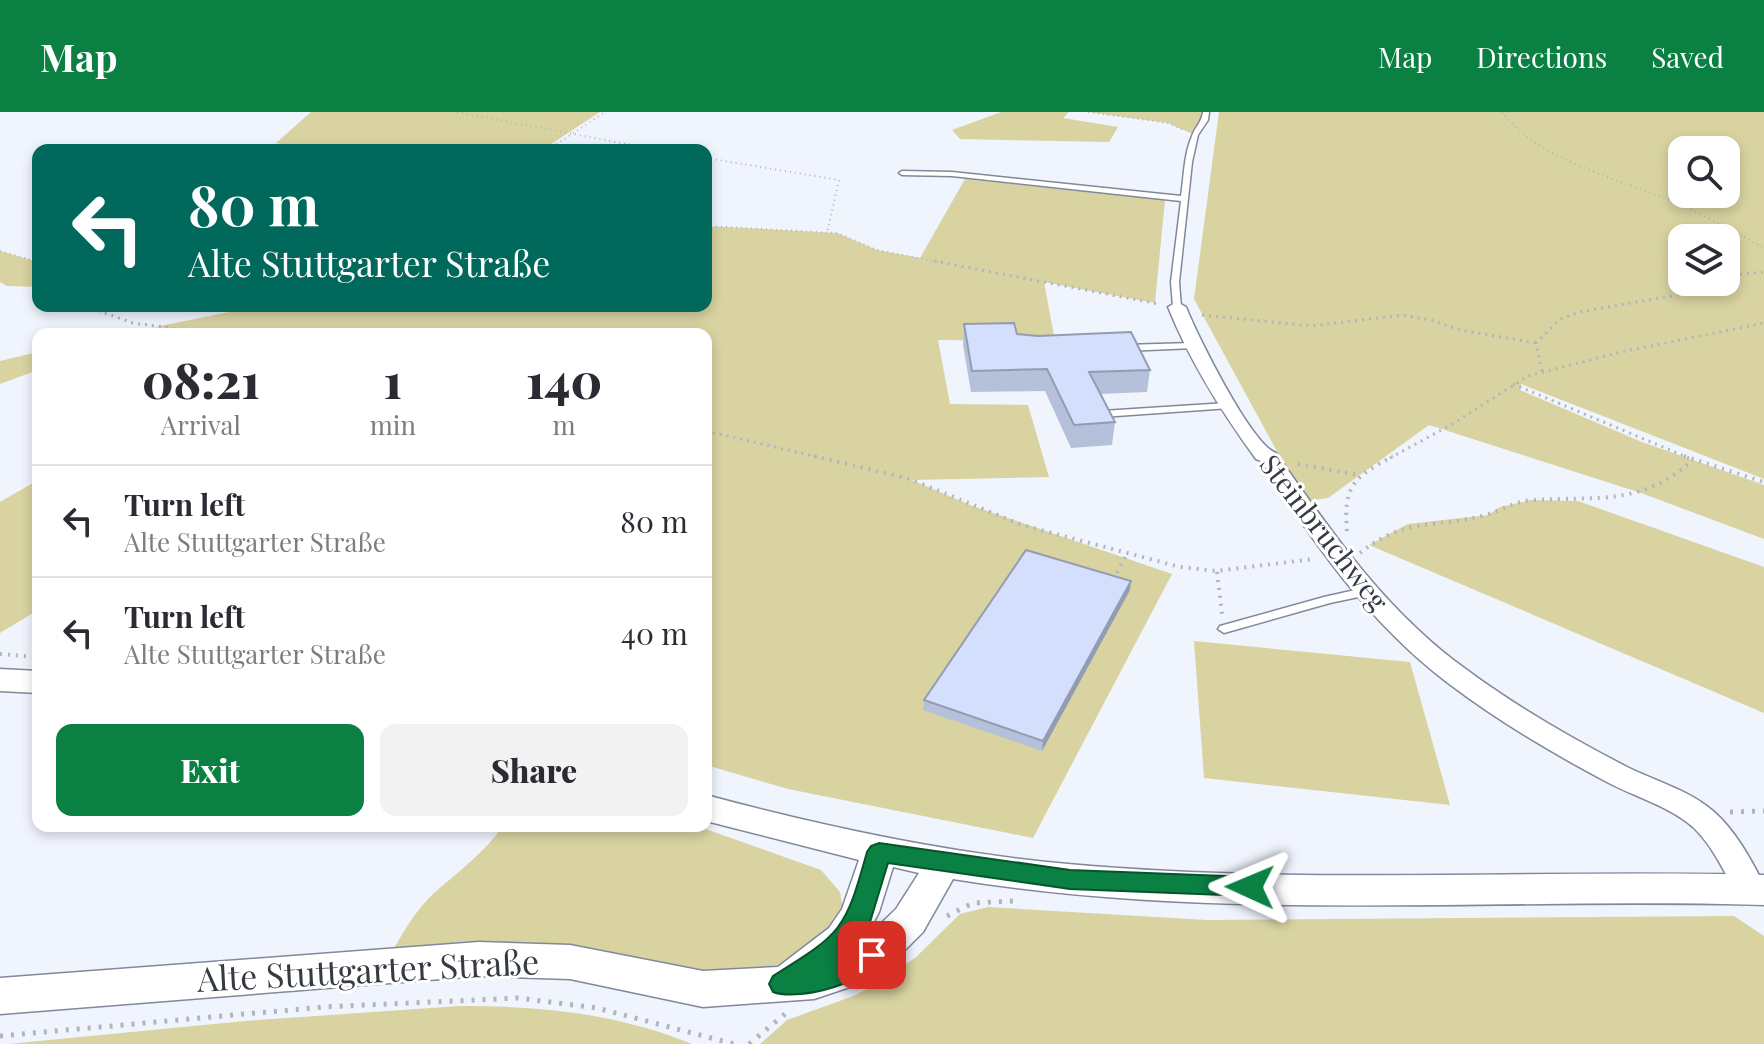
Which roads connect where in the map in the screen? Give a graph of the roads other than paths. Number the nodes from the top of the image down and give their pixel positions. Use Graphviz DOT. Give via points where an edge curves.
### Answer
graph roads {
  1 [pos="1206,112"];
  2 [pos="902,173"];
  3 [pos="1186,199"];
  4 [pos="1177,307"];
  5 [pos="1192,346"];
  6 [pos="1114,348"];
  7 [pos="1227,406"];
  8 [pos="1102,414"];
  9 [pos="1364,592"];
  10 [pos="1224,629"];
  11 [pos="0,680"];
  12 [pos="32,682"];
  13 [pos="712,810"];
  14 [pos="879,852"];
  15 [pos="942,863"];
  16 [pos="1757,890"];
  17 [pos="0,996"];
  18 [pos="785,1003"];
  1 -- 3 [label="lane, Steinbruchweg" via="1195,135"];
  2 -- 3 [label="lane"];
  3 -- 4 [label="lane, Steinbruchweg" via="1175,282"];
  4 -- 5 [label="street, Steinbruchweg"];
  5 -- 6 [label="lane"];
  5 -- 7 [label="street, Steinbruchweg"];
  7 -- 8 [label="lane"];
  7 -- 9 [label="street, Steinbruchweg" via="1263,455 1346,547"];
  9 -- 10 [label="lane" via="1318,600"];
  9 -- 16 [label="street, Steinbruchweg" via="1416,644 1490,700 1599,765 1700,815"];
  11 -- 12 [label="street"];
  13 -- 14 [label="street"];
  14 -- 15 [label="street"];
  14 -- 18 [label="street, Alte Stuttgarter Straße" via="857,922"];
  15 -- 16 [label="street" via="1070,879 1187,885"];
  15 -- 18 [label="street, Alte Stuttgarter Straße" via="902,931 872,955"];
  17 -- 18 [label="street, Alte Stuttgarter Straße" via="521,959 581,964"];
}
